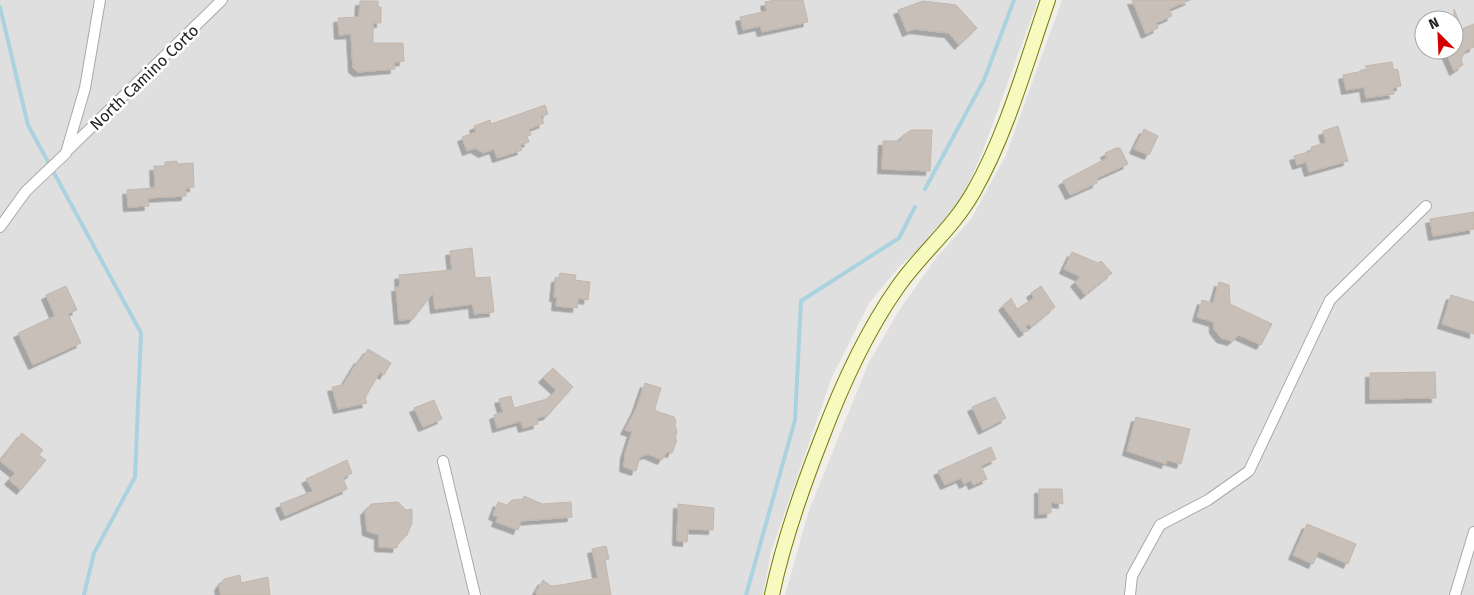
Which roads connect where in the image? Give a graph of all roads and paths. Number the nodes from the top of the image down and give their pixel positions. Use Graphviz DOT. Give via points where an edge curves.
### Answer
graph roads {
  1 [pos="100,0"];
  2 [pos="222,0"];
  3 [pos="1048,0"];
  4 [pos="66,153"];
  5 [pos="1426,206"];
  6 [pos="0,227"];
  7 [pos="443,460"];
  8 [pos="1474,532"];
  9 [pos="475,595"];
  10 [pos="772,595"];
  11 [pos="1130,595"];
  12 [pos="1455,595"];
  1 -- 4 [label="street" via="85,88"];
  2 -- 4 [label="street, North Camino Corto"];
  3 -- 10 [label="street" via="991,160 952,225 898,286 869,331 836,399 797,502"];
  4 -- 6 [label="street, North Camino Corto" via="26,191"];
  5 -- 11 [label="street" via="1330,300 1250,471 1208,500 1160,526 1132,576"];
  7 -- 9 [label="street"];
  8 -- 12 [label="street"];
}
